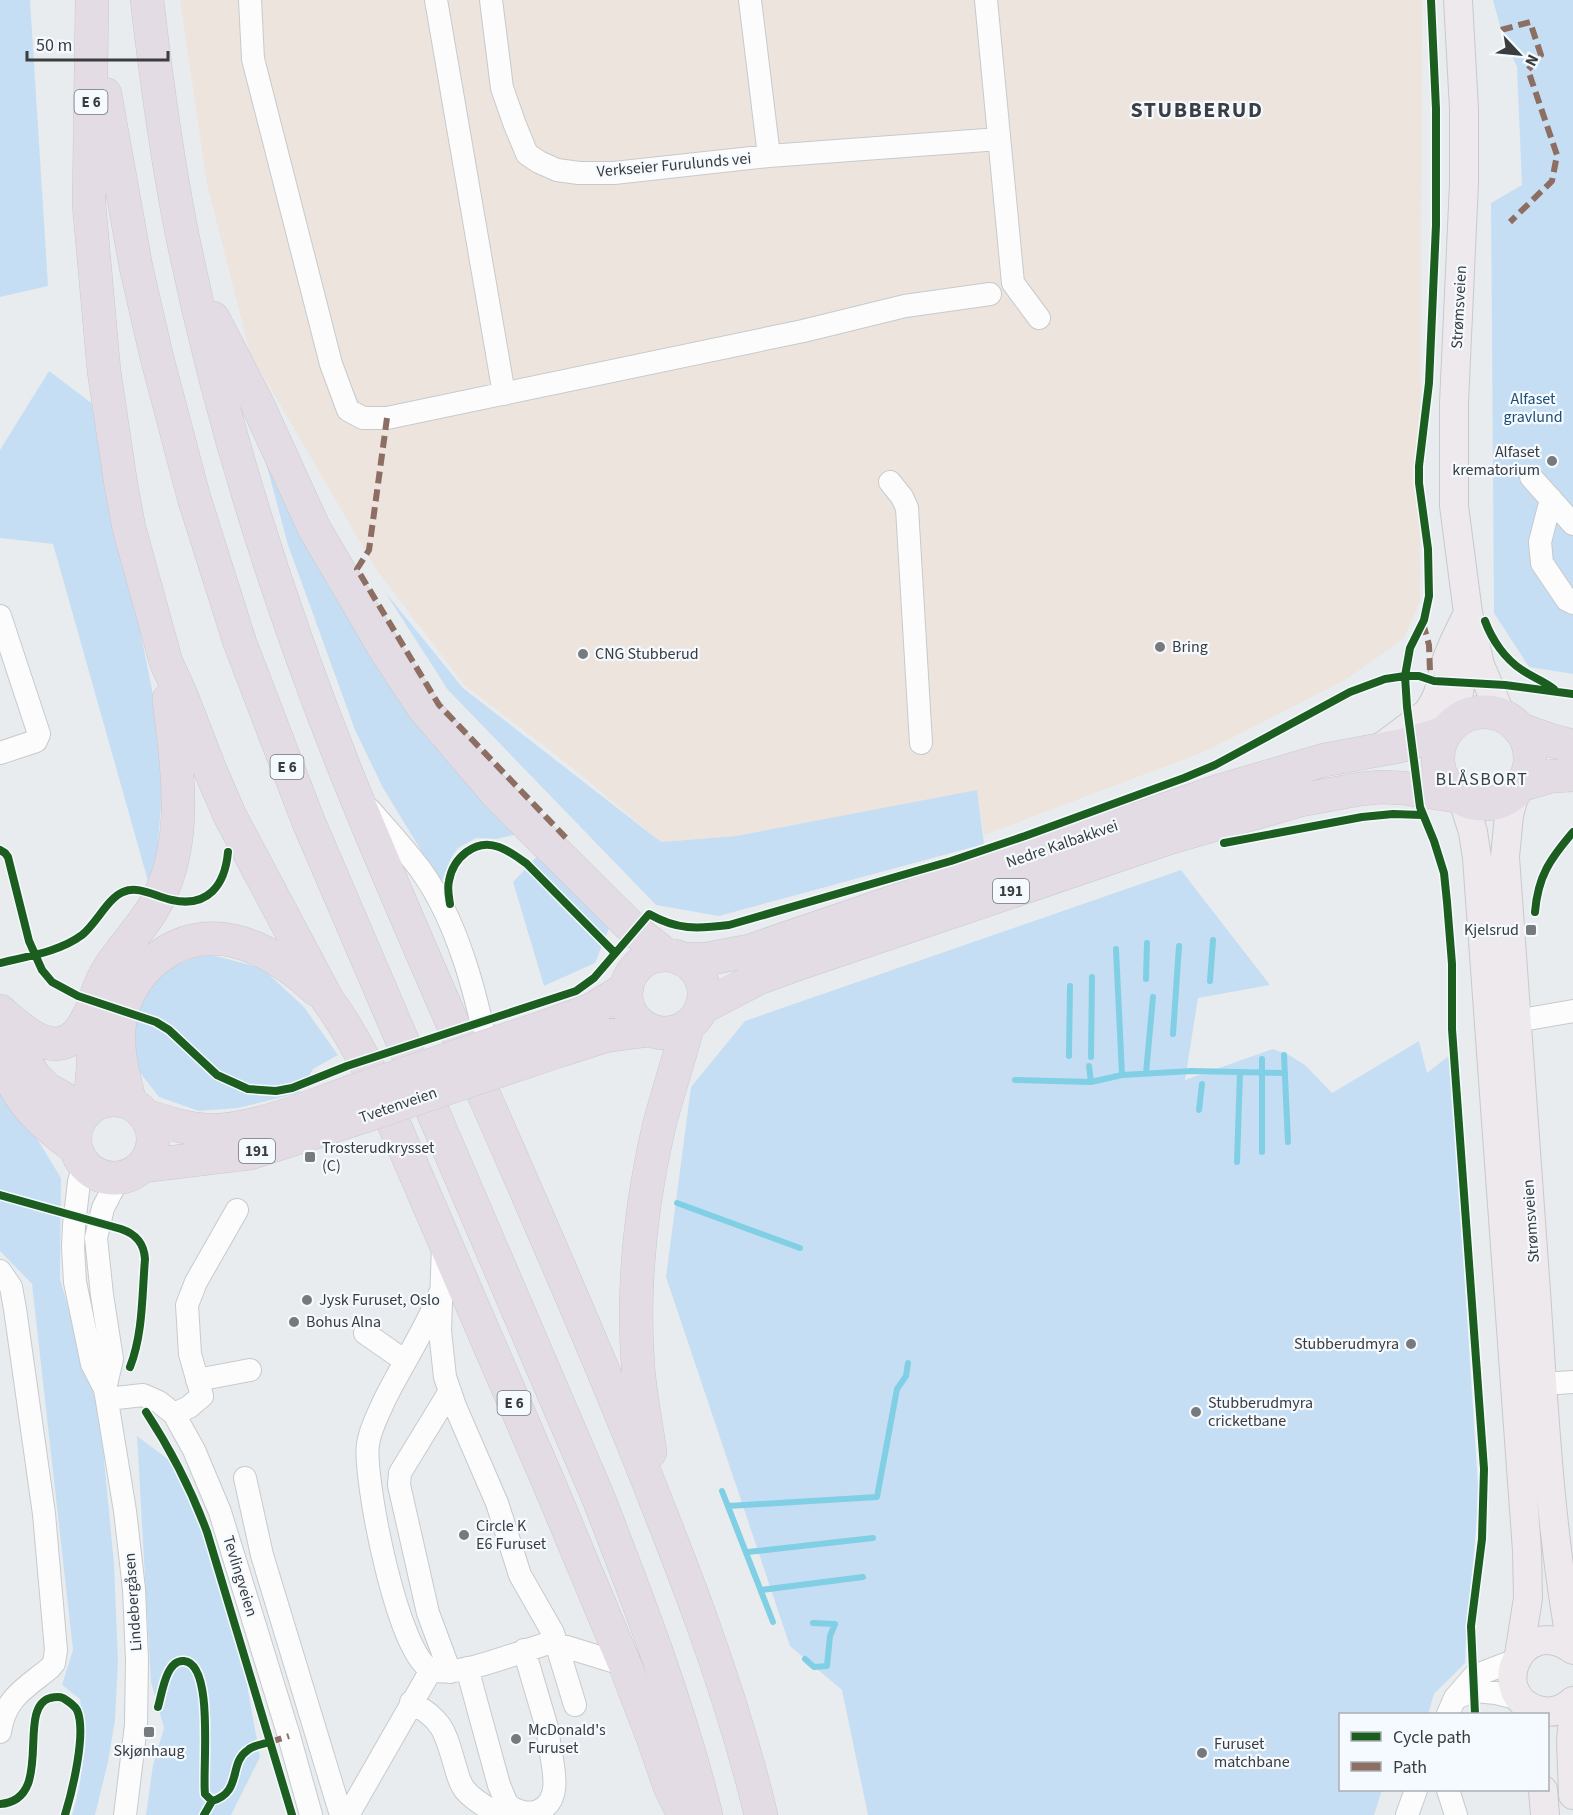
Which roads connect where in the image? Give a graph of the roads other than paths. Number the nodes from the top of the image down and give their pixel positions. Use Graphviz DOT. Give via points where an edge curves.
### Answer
graph roads {
  1 [pos="93,0"];
  2 [pos="147,0"];
  3 [pos="250,0"];
  4 [pos="436,0"];
  5 [pos="491,0"];
  6 [pos="750,0"];
  7 [pos="986,0"];
  8 [pos="1458,0"];
  9 [pos="999,139"];
  10 [pos="769,156"];
  11 [pos="190,273"];
  12 [pos="990,294"];
  13 [pos="1040,318"];
  14 [pos="504,394"];
  15 [pos="1531,477"];
  16 [pos="891,482"];
  17 [pos="1551,500"];
  18 [pos="1573,524"];
  19 [pos="1573,603"];
  20 [pos="1468,613"];
  21 [pos="0,616"];
  22 [pos="166,662"];
  23 [pos="1510,722"];
  24 [pos="1448,729"];
  25 [pos="921,743"];
  26 [pos="1573,746"];
  27 [pos="1376,751"];
  28 [pos="0,753"];
  29 [pos="1573,775"];
  30 [pos="1518,789"];
  31 [pos="1460,798"];
  32 [pos="674,957"];
  33 [pos="627,988"];
  34 [pos="327,999"];
  35 [pos="104,1009"];
  36 [pos="1573,1011"];
  37 [pos="695,1017"];
  38 [pos="1516,1021"];
  39 [pos="1,1022"];
  40 [pos="650,1030"];
  41 [pos="552,1039"];
  42 [pos="362,1103"];
  43 [pos="137,1109"];
  44 [pos="88,1110"];
  45 [pos="80,1156"];
  46 [pos="130,1171"];
  47 [pos="237,1210"];
  48 [pos="444,1237"];
  49 [pos="0,1271"];
  50 [pos="440,1293"];
  51 [pos="365,1333"];
  52 [pos="405,1361"];
  53 [pos="250,1370"];
  54 [pos="196,1380"];
  55 [pos="1573,1382"];
  56 [pos="1543,1384"];
  57 [pos="450,1391"];
  58 [pos="106,1394"];
  59 [pos="174,1414"];
  60 [pos="369,1472"];
  61 [pos="244,1478"];
  62 [pos="399,1479"];
  63 [pos="658,1506"];
  64 [pos="556,1644"];
  65 [pos="1572,1649"];
  66 [pos="524,1650"];
  67 [pos="1517,1657"];
  68 [pos="625,1665"];
  69 [pos="449,1670"];
  70 [pos="1573,1701"];
  71 [pos="411,1702"];
  72 [pos="575,1704"];
  73 [pos="1523,1705"];
  74 [pos="1451,1706"];
  75 [pos="1573,1717"];
  76 [pos="0,1732"];
  77 [pos="1416,1791"];
  78 [pos="1448,1791"];
  79 [pos="1543,1791"];
  80 [pos="1573,1795"];
  81 [pos="125,1815"];
  82 [pos="310,1815"];
  83 [pos="342,1815"];
  84 [pos="348,1815"];
  85 [pos="499,1815"];
  86 [pos="684,1815"];
  87 [pos="706,1815"];
  88 [pos="761,1815"];
  89 [pos="1407,1815"];
  90 [pos="1456,1815"];
  91 [pos="1545,1815"];
  1 -- 22 [label="highway, E 6" via="89,204 104,371 120,485"];
  1 -- 87 [label="highway, E 6" via="122,194 157,358 194,498 240,643 309,823 598,1497 683,1731"];
  2 -- 11 [label="highway" via="170,169"];
  3 -- 14 [label="street" via="254,59 331,364 348,410 363,418 387,418"];
  4 -- 14 [label="street"];
  5 -- 10 [label="street, Verkseier Furulunds vei" via="502,88 527,154 539,162 557,170 614,173"];
  6 -- 10 [label="street, Verkseier Furulunds vei"];
  7 -- 9 [label="street"];
  8 -- 20 [label="main road, Strømsveien" via="1464,183 1453,465 1455,527"];
  9 -- 10 [label="street, Verkseier Furulunds vei"];
  9 -- 13 [label="street" via="1013,283"];
  11 -- 32 [label="highway" via="256,401 314,528 423,707 498,795 634,930"];
  11 -- 63 [label="highway" via="250,504 317,698"];
  12 -- 14 [label="street" via="905,306"];
  15 -- 17 [label="street"];
  16 -- 25 [label="street" via="908,508"];
  17 -- 18 [label="street"];
  17 -- 19 [label="street" via="1540,542 1542,563"];
  20 -- 23 [label="main road, Strømsveien" via="1480,664"];
  20 -- 24 [label="main road, Strømsveien" via="1463,676"];
  20 -- 27 [label="main road" via="1432,707"];
  21 -- 28 [label="street" via="39,734 36,741"];
  22 -- 34 [label="highway, E 6" via="230,816"];
  22 -- 35 [label="highway, E 6" via="178,773 176,845 166,879 146,919 111,963"];
  23 -- 24 [label="highway" via="1480,712"];
  23 -- 26 [label="highway"];
  23 -- 30 [label="highway" via="1528,745 1530,763"];
  24 -- 27 [label="highway, Nedre Kalbakkvei / 191" via="1422,741"];
  24 -- 31 [label="highway" via="1437,760 1446,787"];
  27 -- 32 [label="highway, Nedre Kalbakkvei / 191" via="1315,763 1219,791 749,951 707,958"];
  29 -- 30 [label="highway" via="1552,776"];
  30 -- 31 [label="highway" via="1485,805"];
  30 -- 38 [label="main road, Strømsveien" via="1509,815 1505,857"];
  31 -- 37 [label="highway, Nedre Kalbakkvei / 191" via="1403,788 1360,789 1274,807 1124,853 759,978"];
  31 -- 67 [label="main road, Strømsveien" via="1473,832 1477,858 1514,1342 1529,1582"];
  32 -- 33 [label="highway, 191" via="656,956 640,964"];
  32 -- 37 [label="highway" via="691,965 703,985"];
  33 -- 40 [label="highway" via="626,998 634,1018"];
  33 -- 41 [label="highway, Tvetenveien / 191"];
  34 -- 35 [label="highway, E 6" via="268,955 246,945 221,939 195,940 169,949 146,965"];
  34 -- 48 [label="highway, E 6" via="359,1046"];
  35 -- 39 [label="highway, E 6" via="66,1042 47,1043"];
  35 -- 43 [label="highway"];
  35 -- 44 [label="highway, E 6"];
  36 -- 38 [label="street"];
  37 -- 40 [label="highway, 191" via="681,1029 666,1033"];
  37 -- 63 [label="highway" via="660,1125 640,1234 638,1346"];
  38 -- 56 [label="main road, Strømsveien"];
  39 -- 44 [label="highway" via="35,1077 47,1089"];
  39 -- 45 [label="highway, Tvetenveien / 191" via="9,1073 20,1093 44,1124"];
  40 -- 41 [label="highway, Tvetenveien / 191"];
  41 -- 42 [label="highway, Tvetenveien / 191, bridge"];
  42 -- 43 [label="highway, Tvetenveien / 191" via="208,1130 187,1128"];
  42 -- 46 [label="highway, Tvetenveien / 191" via="250,1153"];
  43 -- 44 [label="highway, Tvetenveien / 191" via="109,1100"];
  43 -- 46 [label="highway" via="152,1131 153,1141 151,1150"];
  44 -- 45 [label="highway" via="78,1122 75,1135"];
  45 -- 46 [label="highway, Tvetenveien / 191" via="100,1175"];
  45 -- 58 [label="street, Lindebergåsen" via="73,1264 92,1364"];
  46 -- 58 [label="street, Lindebergåsen" via="103,1208 96,1238 112,1359"];
  47 -- 54 [label="street" via="187,1305"];
  48 -- 50 [label="street"];
  48 -- 68 [label="highway, E 6"];
  49 -- 76 [label="street" via="11,1287 15,1310 44,1514 56,1650 54,1663 10,1701"];
  50 -- 52 [label="street"];
  50 -- 57 [label="street" via="441,1357"];
  51 -- 52 [label="street"];
  52 -- 60 [label="street" via="376,1418 368,1444"];
  53 -- 54 [label="street"];
  54 -- 59 [label="street" via="201,1396"];
  55 -- 56 [label="street"];
  56 -- 65 [label="main road, Strømsveien" via="1558,1561"];
  57 -- 62 [label="street"];
  57 -- 64 [label="street" via="497,1503 520,1575 550,1625"];
  58 -- 59 [label="street, Tevlingveien" via="143,1395"];
  58 -- 81 [label="street, Lindebergåsen" via="134,1589 136,1725"];
  59 -- 82 [label="street, Tevlingveien" via="220,1512"];
  60 -- 62 [label="street"];
  60 -- 69 [label="street" via="378,1534 412,1648 422,1663"];
  61 -- 83 [label="street" via="262,1555"];
  62 -- 69 [label="street" via="428,1613"];
  63 -- 88 [label="highway" via="732,1711"];
  64 -- 66 [label="street"];
  64 -- 68 [label="street"];
  64 -- 72 [label="street"];
  65 -- 67 [label="main road" via="1556,1641 1538,1641"];
  66 -- 69 [label="street"];
  66 -- 69 [label="street" via="548,1731 555,1774 553,1795 547,1806 537,1811 523,1812 507,1804"];
  67 -- 73 [label="main road, Strømsveien" via="1512,1680"];
  67 -- 74 [label="street" via="1474,1676"];
  68 -- 86 [label="highway, E 6"];
  69 -- 71 [label="street"];
  70 -- 73 [label="main road" via="1550,1712"];
  71 -- 84 [label="street"];
  71 -- 85 [label="street" via="440,1723 464,1790"];
  73 -- 74 [label="street" via="1496,1693 1475,1691"];
  75 -- 80 [label="main road"];
  77 -- 89 [label="street"];
  78 -- 90 [label="street"];
  79 -- 91 [label="main road"];
}
